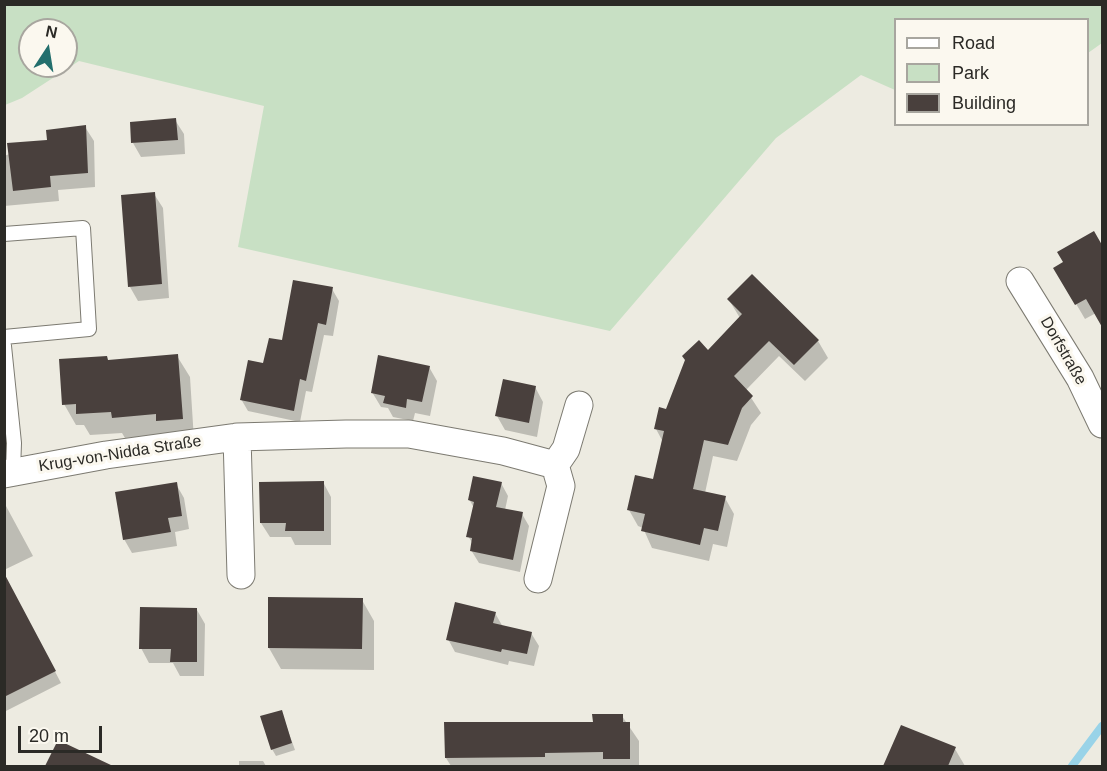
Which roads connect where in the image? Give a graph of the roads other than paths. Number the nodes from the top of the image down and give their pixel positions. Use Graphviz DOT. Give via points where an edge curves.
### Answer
graph roads {
  1 [pos="4,234"];
  2 [pos="1020,281"];
  3 [pos="4,337"];
  4 [pos="4,346"];
  5 [pos="579,405"];
  6 [pos="1102,424"];
  7 [pos="237,437"];
  8 [pos="555,465"];
  9 [pos="9,473"];
  10 [pos="241,574"];
  11 [pos="538,579"];
  1 -- 3 [label="lane" via="83,228 89,329"];
  2 -- 6 [label="street, Dorfstraße" via="1080,378"];
  4 -- 9 [label="lane" via="14,443"];
  5 -- 8 [label="street" via="566,449"];
  7 -- 8 [label="street, Krug-von-Nidda Straße" via="409,434"];
  7 -- 9 [label="street, Krug-von-Nidda Straße"];
  7 -- 10 [label="street"];
  8 -- 11 [label="street" via="561,486"];
}
